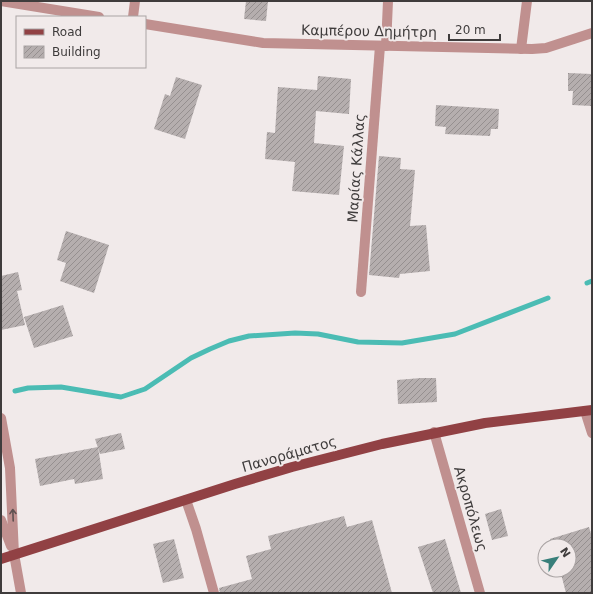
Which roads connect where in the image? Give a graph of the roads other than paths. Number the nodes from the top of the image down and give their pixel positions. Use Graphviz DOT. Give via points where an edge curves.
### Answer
graph roads {
  1 [pos="1,1"];
  2 [pos="135,1"];
  3 [pos="388,1"];
  4 [pos="527,1"];
  5 [pos="93,16"];
  6 [pos="133,16"];
  7 [pos="146,24"];
  8 [pos="592,33"];
  9 [pos="383,46"];
  10 [pos="522,49"];
  11 [pos="361,292"];
  12 [pos="589,410"];
  13 [pos="1,418"];
  14 [pos="434,432"];
  15 [pos="592,433"];
  16 [pos="186,500"];
  17 [pos="1,520"];
  18 [pos="14,554"];
  19 [pos="1,559"];
  20 [pos="21,593"];
  21 [pos="214,593"];
  22 [pos="480,593"];
  1 -- 5 [label="street"];
  2 -- 6 [label="street"];
  3 -- 9 [label="street, Μαρίας Κάλλας"];
  4 -- 10 [label="street"];
  7 -- 9 [label="street, Καμπέρου Δημήτρη" via="263,43"];
  8 -- 10 [label="street, Καμπέρου Δημήτρη" via="546,48"];
  9 -- 10 [label="street, Καμπέρου Δημήτρη"];
  9 -- 11 [label="street, Μαρίας Κάλλας"];
  12 -- 14 [label="main road, Πανοράματος"];
  12 -- 15 [label="street"];
  18 -- 13 [label="street, one-way" via="10,468"];
  14 -- 16 [label="main road, Πανοράματος" via="292,467"];
  14 -- 22 [label="street, Ακροπόλεως"];
  16 -- 18 [label="main road, Πανοράματος"];
  16 -- 21 [label="street"];
  17 -- 18 [label="street"];
  18 -- 19 [label="main road, Πανοράματος"];
  18 -- 20 [label="street"];
}
